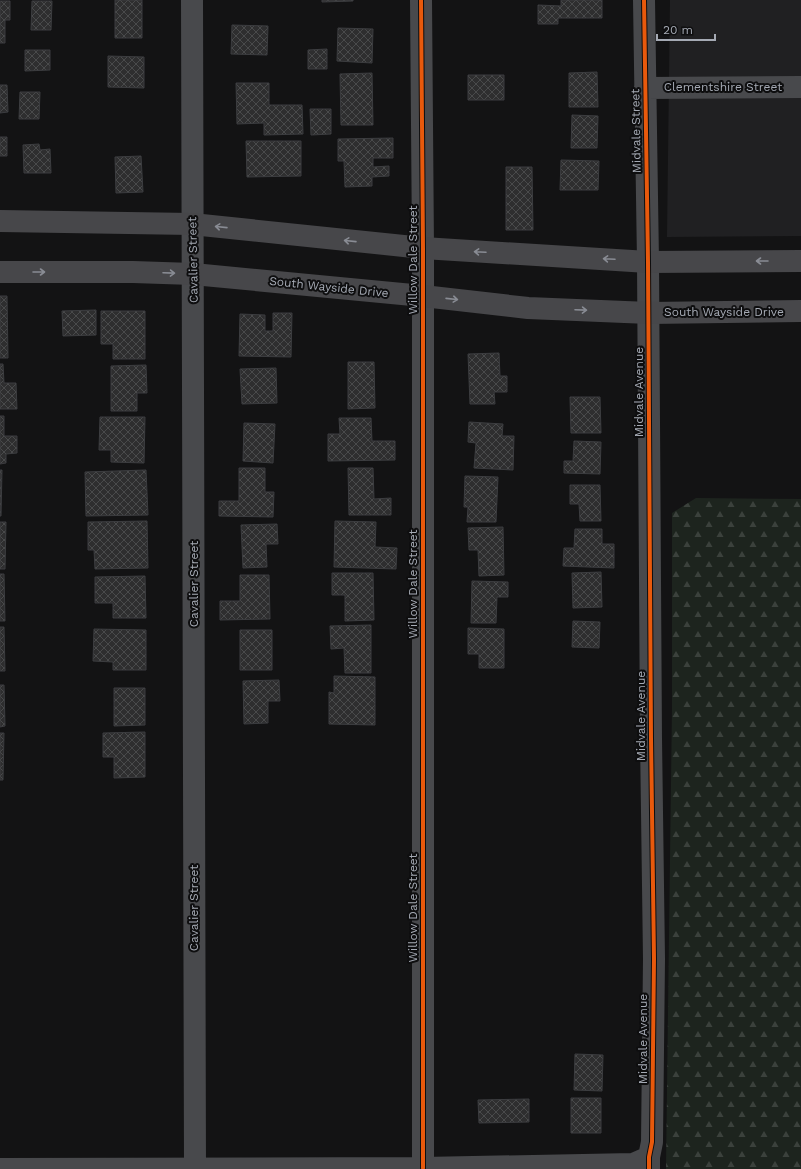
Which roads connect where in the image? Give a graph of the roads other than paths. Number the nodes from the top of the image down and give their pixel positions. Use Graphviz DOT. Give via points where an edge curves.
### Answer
graph roads {
  1 [pos="192,0"];
  2 [pos="421,0"];
  3 [pos="644,0"];
  4 [pos="801,87"];
  5 [pos="645,88"];
  6 [pos="0,221"];
  7 [pos="192,224"];
  8 [pos="423,248"];
  9 [pos="801,261"];
  10 [pos="648,262"];
  11 [pos="0,272"];
  12 [pos="193,274"];
  13 [pos="423,296"];
  14 [pos="801,311"];
  15 [pos="649,313"];
  16 [pos="649,1163"];
  17 [pos="195,1168"];
  18 [pos="423,1168"];
  19 [pos="0,1169"];
  1 -- 7 [label="street, Cavalier Street"];
  2 -- 8 [label="street, Willow Dale Street"];
  3 -- 5 [label="street, Midvale Street"];
  4 -- 5 [label="street, Clementshire Street"];
  5 -- 10 [label="street, Midvale Street"];
  6 -- 7 [label="main road"];
  8 -- 7 [label="main road, one-way"];
  7 -- 12 [label="street, Cavalier Street"];
  10 -- 8 [label="main road, one-way"];
  8 -- 13 [label="street, Willow Dale Street"];
  9 -- 10 [label="main road, one-way"];
  10 -- 15 [label="street, Midvale Avenue"];
  11 -- 12 [label="main road, South Wayside Drive, one-way"];
  12 -- 13 [label="main road, South Wayside Drive"];
  12 -- 17 [label="street, Cavalier Street"];
  13 -- 15 [label="main road, South Wayside Drive, one-way" via="528,308"];
  13 -- 18 [label="street, Willow Dale Street"];
  14 -- 15 [label="main road, South Wayside Drive"];
  15 -- 16 [label="street, Midvale Avenue" via="654,959 652,1142"];
  16 -- 18 [label="street"];
  17 -- 18 [label="street"];
  17 -- 19 [label="street"];
}
